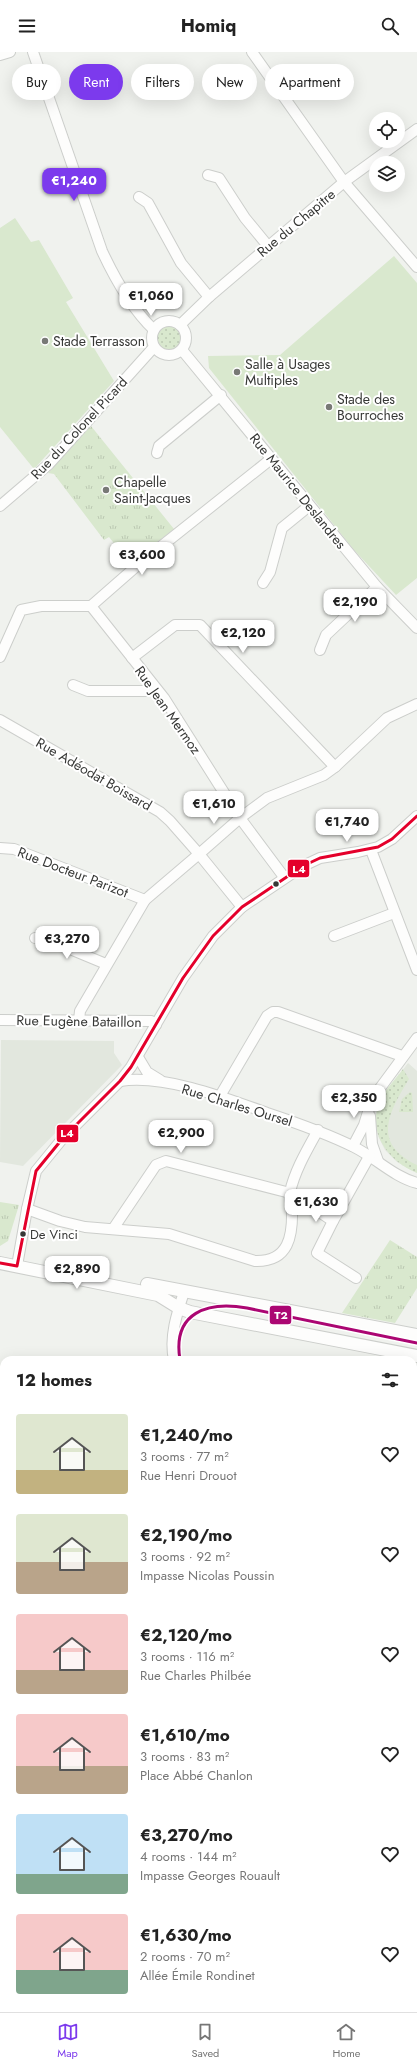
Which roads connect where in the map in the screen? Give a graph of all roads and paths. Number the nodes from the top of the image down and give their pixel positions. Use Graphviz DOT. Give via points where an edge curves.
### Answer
graph roads {
  1 [pos="10,52"];
  2 [pos="33,52"];
  3 [pos="252,52"];
  4 [pos="0,55"];
  5 [pos="417,129"];
  6 [pos="208,175"];
  7 [pos="344,182"];
  8 [pos="139,197"];
  9 [pos="268,246"];
  10 [pos="417,267"];
  11 [pos="210,297"];
  12 [pos="180,325"];
  13 [pos="154,330"];
  14 [pos="154,347"];
  15 [pos="182,350"];
  16 [pos="221,395"];
  17 [pos="157,453"];
  18 [pos="271,459"];
  19 [pos="0,506"];
  20 [pos="308,506"];
  21 [pos="263,583"];
  22 [pos="377,587"];
  23 [pos="91,606"];
  24 [pos="417,628"];
  25 [pos="320,650"];
  26 [pos="0,657"];
  27 [pos="132,658"];
  28 [pos="73,685"];
  29 [pos="153,686"];
  30 [pos="417,704"];
  31 [pos="0,720"];
  32 [pos="335,767"];
  33 [pos="417,816"];
  34 [pos="240,818"];
  35 [pos="0,848"];
  36 [pos="371,850"];
  37 [pos="199,854"];
  38 [pos="284,878"];
  39 [pos="145,900"];
  40 [pos="242,907"];
  41 [pos="394,914"];
  42 [pos="334,936"];
  43 [pos="34,938"];
  44 [pos="106,964"];
  45 [pos="417,970"];
  46 [pos="0,1020"];
  47 [pos="79,1020"];
  48 [pos="156,1025"];
  49 [pos="417,1038"];
  50 [pos="402,1056"];
  51 [pos="138,1057"];
  52 [pos="120,1081"];
  53 [pos="163,1082"];
  54 [pos="220,1096"];
  55 [pos="372,1099"];
  56 [pos="318,1130"];
  57 [pos="353,1146"];
  58 [pos="374,1158"];
  59 [pos="417,1183"];
  60 [pos="290,1193"];
  61 [pos="312,1207"];
  62 [pos="26,1209"];
  63 [pos="333,1221"];
  64 [pos="113,1230"];
  65 [pos="0,1256"];
  66 [pos="0,1263"];
  67 [pos="17,1263"];
  68 [pos="356,1278"];
  69 [pos="184,1292"];
  70 [pos="179,1308"];
  71 [pos="417,1334"];
  72 [pos="174,1356"];
  73 [pos="417,1356"];
  1 -- 4 [label="street"];
  2 -- 13 [label="street" via="102,251 114,277"];
  3 -- 7 [label="street"];
  5 -- 7 [label="street, Rue du Chapitre"];
  6 -- 9 [label="street" via="219,178 244,218"];
  7 -- 9 [label="street, Rue du Chapitre"];
  7 -- 10 [label="street"];
  8 -- 11 [label="street" via="148,203 182,263"];
  9 -- 11 [label="street, Rue du Chapitre"];
  11 -- 12 [label="street, Rue du Chapitre"];
  12 -- 13 [label="street" via="165,321"];
  12 -- 15 [label="street" via="184,329 186,339"];
  13 -- 14 [label="street"];
  14 -- 15 [label="street" via="167,355"];
  14 -- 19 [label="street, Rue du Colonel Picard" via="49,464"];
  15 -- 16 [label="street, Rue Maurice Deslandres"];
  16 -- 17 [label="street" via="159,446"];
  16 -- 18 [label="street, Rue Maurice Deslandres"];
  18 -- 20 [label="street, Rue Maurice Deslandres"];
  18 -- 23 [label="street" via="139,564"];
  20 -- 21 [label="street" via="282,528 270,572"];
  20 -- 22 [label="street, Rue Maurice Deslandres"];
  22 -- 24 [label="street, Rue Maurice Deslandres"];
  22 -- 25 [label="street" via="326,636"];
  23 -- 26 [label="street" via="41,606 21,610"];
  23 -- 27 [label="street, Rue Jean Mermoz"];
  27 -- 29 [label="street, Rue Jean Mermoz"];
  27 -- 32 [label="street" via="175,625 200,625"];
  28 -- 29 [label="street" via="88,691 146,691"];
  29 -- 34 [label="street, Rue Jean Mermoz" via="164,698"];
  30 -- 32 [label="street" via="388,718"];
  31 -- 37 [label="street, Rue Adéodat Boissard" via="160,812"];
  32 -- 34 [label="street" via="324,775 267,798"];
  33 -- 36 [label="street" via="392,839"];
  34 -- 37 [label="street"];
  34 -- 38 [label="street, Rue Jean Mermoz"];
  35 -- 39 [label="street, Rue Docteur Parizot" via="14,849"];
  36 -- 38 [label="street" via="320,858"];
  36 -- 41 [label="street"];
  37 -- 39 [label="street"];
  37 -- 40 [label="street, Rue Adéodat Boissard"];
  38 -- 40 [label="street"];
  39 -- 44 [label="street"];
  40 -- 48 [label="street" via="205,947"];
  41 -- 42 [label="street"];
  41 -- 45 [label="street"];
  43 -- 44 [label="street" via="53,942"];
  44 -- 47 [label="street" via="80,1011"];
  46 -- 47 [label="street, Rue Eugène Bataillon"];
  47 -- 48 [label="street, Rue Eugène Bataillon" via="151,1022"];
  48 -- 51 [label="street"];
  49 -- 50 [label="street"];
  50 -- 54 [label="street" via="272,1012 267,1016"];
  50 -- 55 [label="street"];
  51 -- 52 [label="street"];
  51 -- 53 [label="street, Rue Charles Oursel" via="147,1072"];
  52 -- 53 [label="street, Rue Charles Oursel"];
  52 -- 62 [label="street" via="63,1138 36,1170"];
  53 -- 54 [label="street, Rue Charles Oursel"];
  54 -- 56 [label="street, Rue Charles Oursel"];
  55 -- 57 [label="street" via="364,1125"];
  55 -- 58 [label="street" via="369,1126"];
  56 -- 57 [label="street, Rue Charles Oursel"];
  56 -- 60 [label="street" via="302,1157"];
  57 -- 58 [label="street, Rue Charles Oursel"];
  58 -- 59 [label="street, Rue Charles Oursel" via="395,1173"];
  58 -- 63 [label="street"];
  60 -- 64 [label="street" via="160,1162"];
  60 -- 64 [label="street" via="292,1218 287,1244 276,1258 266,1261 255,1261 169,1234"];
  61 -- 63 [label="street"];
  62 -- 64 [label="street" via="60,1221"];
  62 -- 67 [label="street"];
  63 -- 68 [label="street" via="318,1253"];
  65 -- 67 [label="street"];
  66 -- 67 [label="street"];
  67 -- 69 [label="street"];
  67 -- 70 [label="street" via="158,1294"];
  69 -- 70 [label="street"];
  69 -- 71 [label="street" via="246,1301"];
  70 -- 72 [label="street" via="173,1338"];
  70 -- 73 [label="street"];
}
